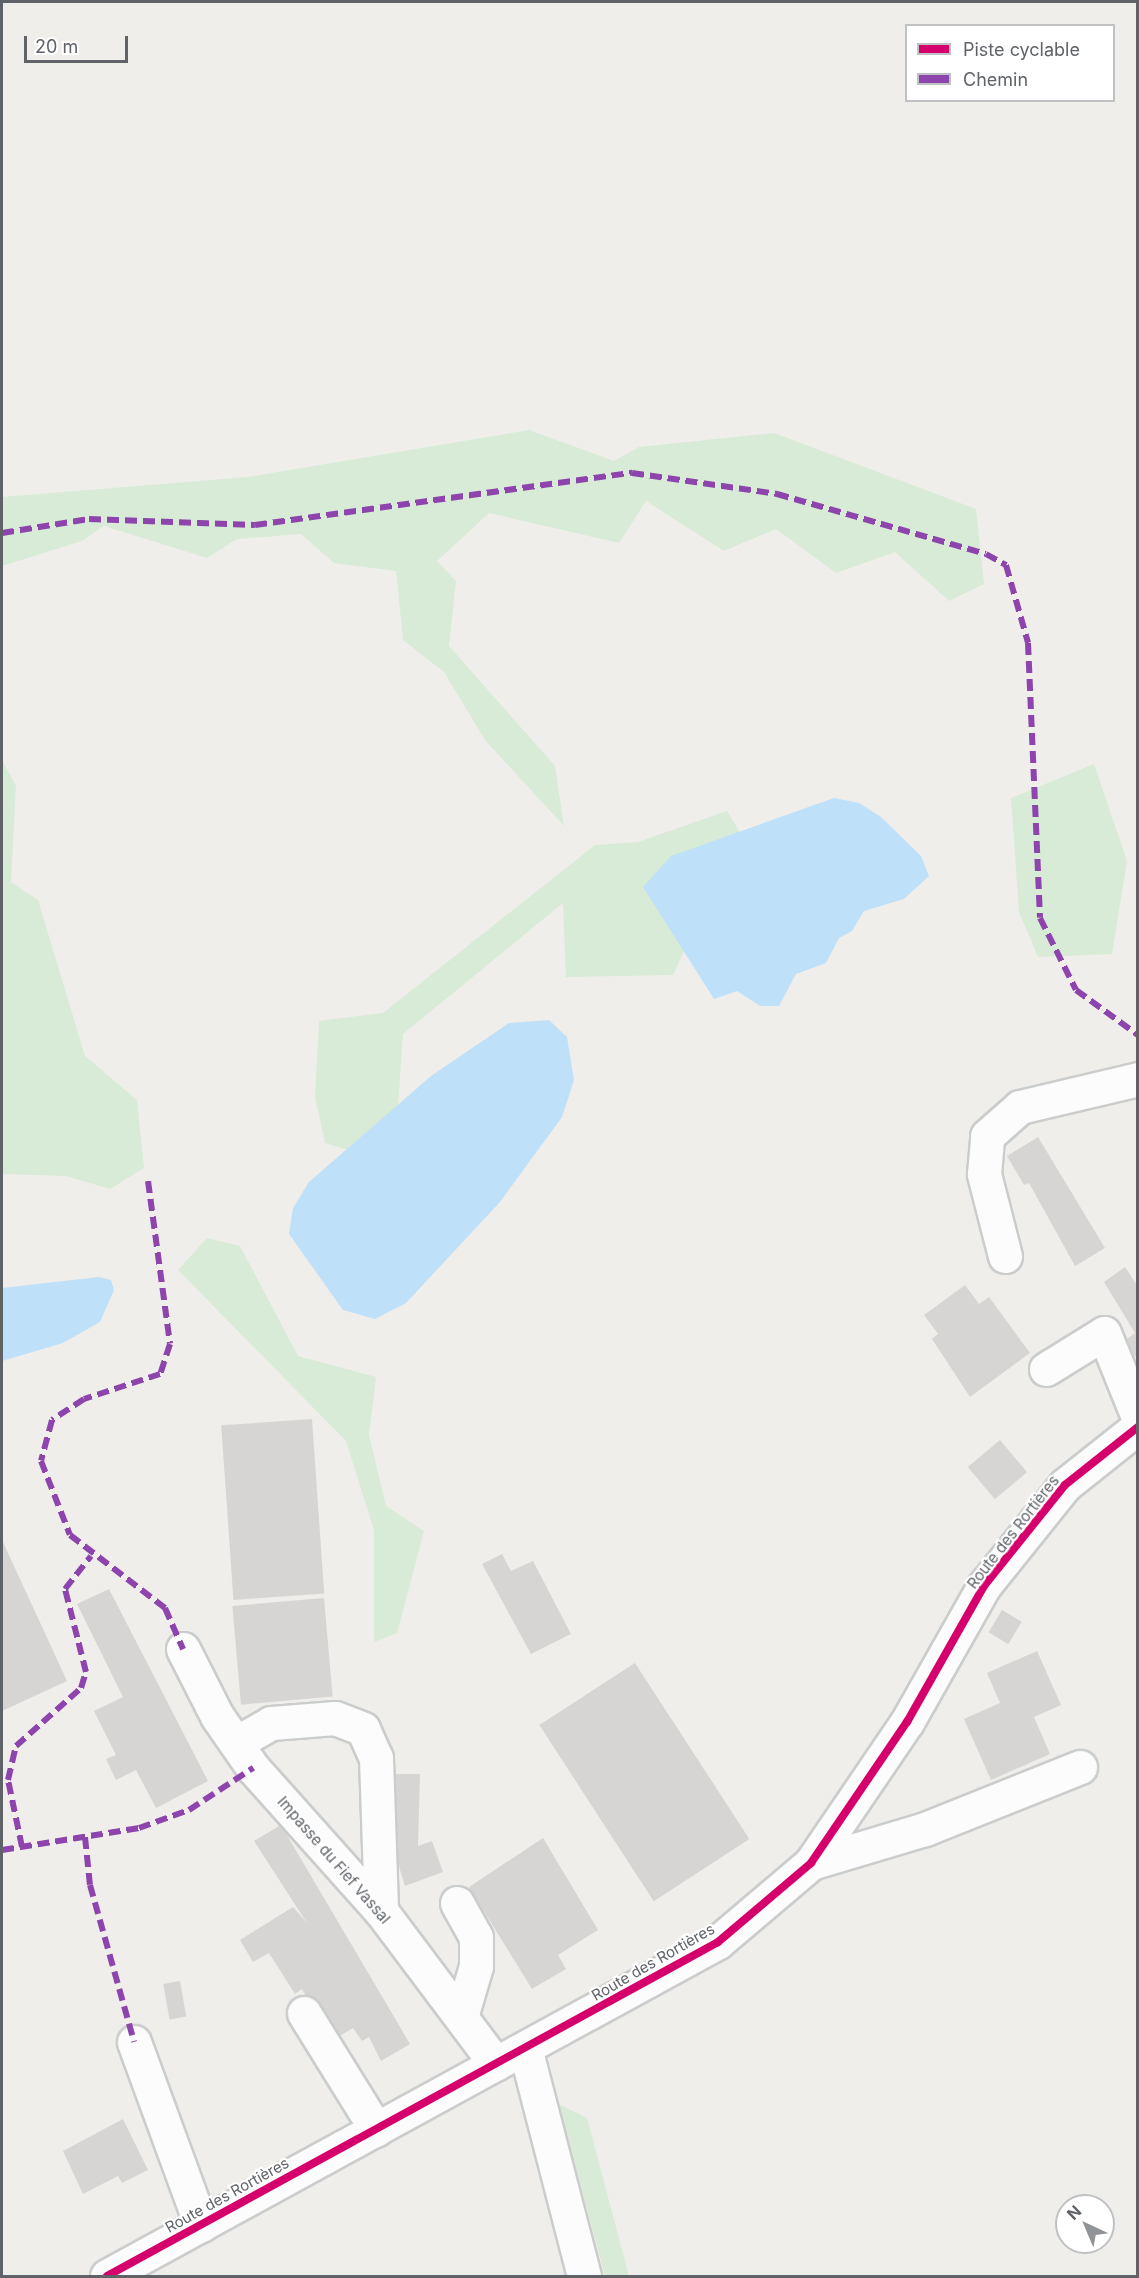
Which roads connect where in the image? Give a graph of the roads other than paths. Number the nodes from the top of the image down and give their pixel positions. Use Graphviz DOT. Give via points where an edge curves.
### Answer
graph roads {
  1 [pos="1137,1079"];
  2 [pos="1005,1256"];
  3 [pos="1046,1369"];
  4 [pos="1137,1417"];
  5 [pos="1137,1427"];
  6 [pos="183,1649"];
  7 [pos="236,1743"];
  8 [pos="1080,1767"];
  9 [pos="811,1863"];
  10 [pos="457,1903"];
  11 [pos="381,1911"];
  12 [pos="304,2013"];
  13 [pos="461,2017"];
  14 [pos="134,2042"];
  15 [pos="525,2048"];
  16 [pos="496,2064"];
  17 [pos="376,2129"];
  18 [pos="201,2225"];
  19 [pos="107,2277"];
  20 [pos="584,2277"];
  1 -- 2 [label="street" via="1020,1107 987,1136 984,1174"];
  3 -- 4 [label="street" via="1104,1333"];
  5 -- 9 [label="street, Route des Rortières" via="1065,1485 984,1586 907,1722"];
  6 -- 7 [label="street, Impasse du Fief Vassal"];
  7 -- 11 [label="street, Impasse du Fief Vassal"];
  7 -- 11 [label="street" via="271,1723 335,1718 363,1730 376,1758"];
  8 -- 9 [label="street" via="925,1829"];
  9 -- 15 [label="street, Route des Rortières" via="718,1942"];
  10 -- 13 [label="street" via="476,1937 476,1966"];
  11 -- 13 [label="street, Impasse du Fief Vassal"];
  12 -- 17 [label="street"];
  13 -- 16 [label="street, Impasse du Fief Vassal"];
  14 -- 18 [label="street"];
  15 -- 16 [label="street, Route des Rortières"];
  15 -- 20 [label="street"];
  16 -- 17 [label="street, Route des Rortières"];
  17 -- 18 [label="street, Route des Rortières"];
  18 -- 19 [label="street, Route des Rortières"];
}
